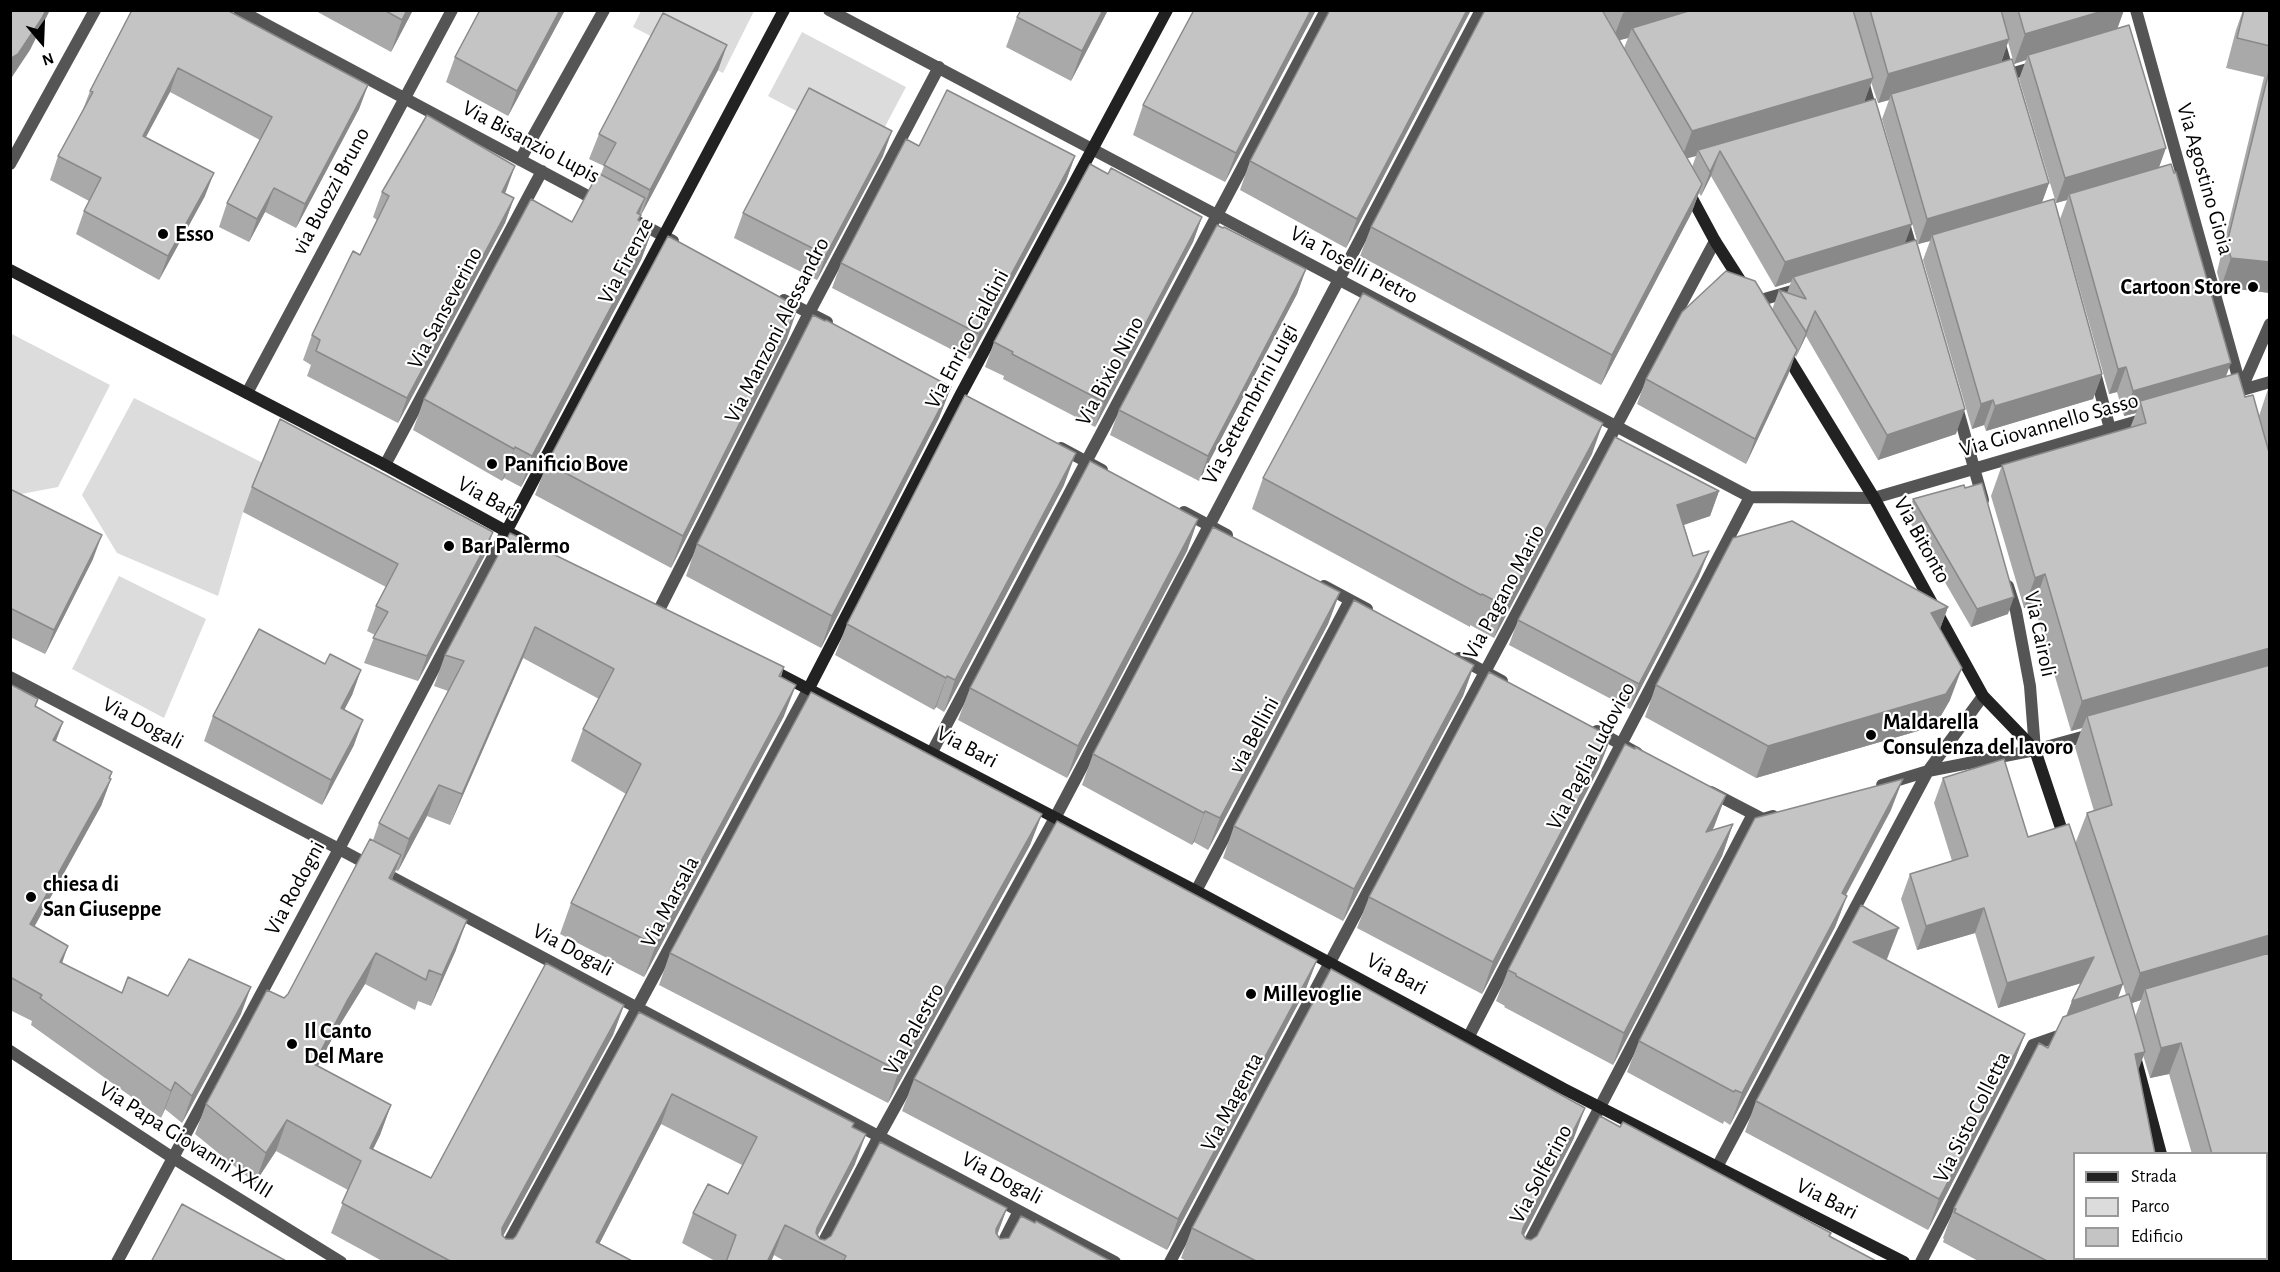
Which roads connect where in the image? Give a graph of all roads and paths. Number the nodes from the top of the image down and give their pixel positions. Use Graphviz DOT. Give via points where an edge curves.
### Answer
graph roads {
  1 [pos="95,10"];
  2 [pos="240,10"];
  3 [pos="452,10"];
  4 [pos="604,10"];
  5 [pos="784,10"];
  6 [pos="829,10"];
  7 [pos="1167,10"];
  8 [pos="1326,10"];
  9 [pos="1481,10"];
  10 [pos="1990,10"];
  11 [pos="2136,10"];
  12 [pos="2054,61"];
  13 [pos="939,67"];
  14 [pos="1859,68"];
  15 [pos="2010,80"];
  16 [pos="1986,81"];
  17 [pos="404,98"];
  18 [pos="1873,117"];
  19 [pos="1092,151"];
  20 [pos="520,160"];
  21 [pos="10,164"];
  22 [pos="542,171"];
  23 [pos="1682,180"];
  24 [pos="1900,211"];
  25 [pos="1216,217"];
  26 [pos="663,236"];
  27 [pos="1715,241"];
  28 [pos="684,247"];
  29 [pos="1913,257"];
  30 [pos="10,270"];
  31 [pos="1339,281"];
  32 [pos="1799,289"];
  33 [pos="778,296"];
  34 [pos="1757,307"];
  35 [pos="809,313"];
  36 [pos="2270,324"];
  37 [pos="839,329"];
  38 [pos="1778,342"];
  39 [pos="2091,361"];
  40 [pos="2270,382"];
  41 [pos="1952,390"];
  42 [pos="247,393"];
  43 [pos="2243,395"];
  44 [pos="2212,398"];
  45 [pos="2155,415"];
  46 [pos="1616,427"];
  47 [pos="2110,429"];
  48 [pos="1054,444"];
  49 [pos="1085,461"];
  50 [pos="386,465"];
  51 [pos="1974,468"];
  52 [pos="1116,477"];
  53 [pos="1750,496"];
  54 [pos="1874,498"];
  55 [pos="1168,504"];
  56 [pos="1987,512"];
  57 [pos="1210,526"];
  58 [pos="506,532"];
  59 [pos="1240,542"];
  60 [pos="536,547"];
  61 [pos="2006,578"];
  62 [pos="1310,579"];
  63 [pos="1350,600"];
  64 [pos="657,614"];
  65 [pos="1381,616"];
  66 [pos="1444,650"];
  67 [pos="758,664"];
  68 [pos="1486,672"];
  69 [pos="10,677"];
  70 [pos="809,688"];
  71 [pos="1517,688"];
  72 [pos="1983,696"];
  73 [pos="1590,727"];
  74 [pos="2102,731"];
  75 [pos="1621,744"];
  76 [pos="2035,750"];
  77 [pos="932,752"];
  78 [pos="1652,760"];
  79 [pos="1928,771"];
  80 [pos="1702,787"];
  81 [pos="1873,787"];
  82 [pos="1785,813"];
  83 [pos="1753,814"];
  84 [pos="1055,818"];
  85 [pos="339,849"];
  86 [pos="2068,849"];
  87 [pos="1196,891"];
  88 [pos="1330,962"];
  89 [pos="637,1008"];
  90 [pos="2083,1028"];
  91 [pos="1469,1036"];
  92 [pos="2130,1036"];
  93 [pos="10,1051"];
  94 [pos="1601,1107"];
  95 [pos="879,1136"];
  96 [pos="2160,1152"];
  97 [pos="173,1158"];
  98 [pos="1718,1167"];
  99 [pos="1019,1210"];
  100 [pos="117,1262"];
  101 [pos="341,1262"];
  102 [pos="498,1262"];
  103 [pos="813,1262"];
  104 [pos="993,1262"];
  105 [pos="1114,1262"];
  106 [pos="1170,1262"];
  107 [pos="1519,1262"];
  108 [pos="1904,1262"];
  109 [pos="1921,1262"];
  1 -- 21 [label="street"];
  2 -- 17 [label="street, Via Bisanzio Lupis"];
  3 -- 17 [label="street, via Buozzi Bruno"];
  4 -- 20 [label="street"];
  5 -- 26 [label="main road, Via Firenze"];
  6 -- 13 [label="street, Via Toselli Pietro"];
  7 -- 19 [label="main road, Via Enrico Cialdini"];
  8 -- 25 [label="street, Via Bixio Nino"];
  9 -- 31 [label="street, Via Settembrini Luigi"];
  10 -- 15 [label="street"];
  11 -- 43 [label="street, Via Agostino Gioia" via="2138,37 2176,176"];
  12 -- 15 [label="street"];
  13 -- 19 [label="street, Via Toselli Pietro"];
  13 -- 35 [label="street, Via Manzoni Alessandro"];
  14 -- 18 [label="street"];
  15 -- 16 [label="street"];
  17 -- 20 [label="street, Via Bisanzio Lupis"];
  17 -- 42 [label="street, via Buozzi Bruno"];
  19 -- 25 [label="street, Via Toselli Pietro"];
  19 -- 70 [label="main road, Via Enrico Cialdini"];
  20 -- 22 [label="street, Via Bisanzio Lupis"];
  22 -- 26 [label="street, Via Bisanzio Lupis"];
  22 -- 50 [label="street, Via Sanseverino"];
  23 -- 27 [label="main road"];
  24 -- 29 [label="street"];
  25 -- 31 [label="street, Via Toselli Pietro"];
  25 -- 49 [label="street, Via Bixio Nino"];
  26 -- 28 [label="street, Via Bisanzio Lupis"];
  26 -- 58 [label="main road, Via Firenze"];
  27 -- 34 [label="main road"];
  27 -- 46 [label="street, Via Pagano Mario"];
  30 -- 42 [label="main road, Via Bari"];
  31 -- 46 [label="street, Via Toselli Pietro"];
  31 -- 57 [label="street, Via Settembrini Luigi"];
  32 -- 34 [label="street"];
  33 -- 35 [label="street"];
  35 -- 37 [label="street"];
  35 -- 64 [label="street, Via Manzoni Alessandro"];
  36 -- 43 [label="street"];
  38 -- 54 [label="main road, Via Bitonto"];
  39 -- 47 [label="street"];
  40 -- 43 [label="street"];
  41 -- 51 [label="street"];
  42 -- 50 [label="main road, Via Bari"];
  43 -- 44 [label="street"];
  45 -- 47 [label="street, Via Giovannello Sasso"];
  46 -- 53 [label="street, Via Toselli Pietro"];
  46 -- 68 [label="street, Via Pagano Mario"];
  47 -- 51 [label="street, Via Giovannello Sasso"];
  48 -- 49 [label="street"];
  49 -- 52 [label="street"];
  49 -- 77 [label="street, Via Bixio Nino"];
  50 -- 58 [label="main road, Via Bari"];
  51 -- 54 [label="street, Via Giovannello Sasso"];
  51 -- 56 [label="street"];
  53 -- 54 [label="street, Via Toselli Pietro"];
  53 -- 75 [label="street, Via Paglia Ludovico"];
  54 -- 72 [label="main road, Via Bitonto"];
  55 -- 57 [label="street"];
  57 -- 59 [label="street"];
  57 -- 84 [label="street, Via Settembrini Luigi"];
  58 -- 60 [label="main road, Via Bari"];
  58 -- 85 [label="street, Via Rodogni"];
  61 -- 76 [label="street, Via Cairoli" via="2030,686"];
  62 -- 63 [label="street"];
  63 -- 65 [label="street"];
  63 -- 87 [label="street, via Bellini"];
  66 -- 68 [label="street"];
  67 -- 70 [label="main road, Via Bari"];
  68 -- 71 [label="street"];
  68 -- 88 [label="street, Via Pagano Mario"];
  69 -- 85 [label="street, Via Dogali"];
  70 -- 77 [label="main road, Via Bari"];
  70 -- 89 [label="street, Via Marsala"];
  72 -- 76 [label="main road, Via Bitonto"];
  72 -- 79 [label="street"];
  73 -- 75 [label="street"];
  74 -- 76 [label="street"];
  75 -- 78 [label="street"];
  75 -- 91 [label="street, Via Paglia Ludovico"];
  76 -- 79 [label="street"];
  76 -- 86 [label="main road, Via Bitonto"];
  77 -- 84 [label="main road, Via Bari"];
  79 -- 81 [label="street"];
  79 -- 98 [label="street"];
  80 -- 83 [label="street"];
  82 -- 83 [label="street" via="1763,819"];
  83 -- 94 [label="street, Via Solferino"];
  84 -- 87 [label="main road, Via Bari"];
  84 -- 95 [label="street, Via Palestro"];
  85 -- 89 [label="street, Via Dogali"];
  85 -- 97 [label="street, Via Rodogni"];
  87 -- 88 [label="main road, Via Bari"];
  88 -- 91 [label="main road, Via Bari"];
  88 -- 106 [label="street, Via Magenta"];
  89 -- 95 [label="street, Via Dogali"];
  89 -- 102 [label="street, Via Marsala"];
  90 -- 109 [label="street, Via Sisto Colletta" via="2032,1045"];
  91 -- 94 [label="main road, Via Bari"];
  92 -- 96 [label="main road"];
  93 -- 97 [label="street, Via Papa Giovanni XXIII"];
  94 -- 98 [label="main road, Via Bari"];
  94 -- 107 [label="street, Via Solferino"];
  95 -- 99 [label="street, Via Dogali"];
  95 -- 103 [label="street, Via Palestro"];
  97 -- 100 [label="street, Via Rodogni"];
  97 -- 101 [label="street, Via Papa Giovanni XXIII"];
  98 -- 108 [label="main road, Via Bari"];
  99 -- 104 [label="street"];
  99 -- 105 [label="street, Via Dogali"];
}
